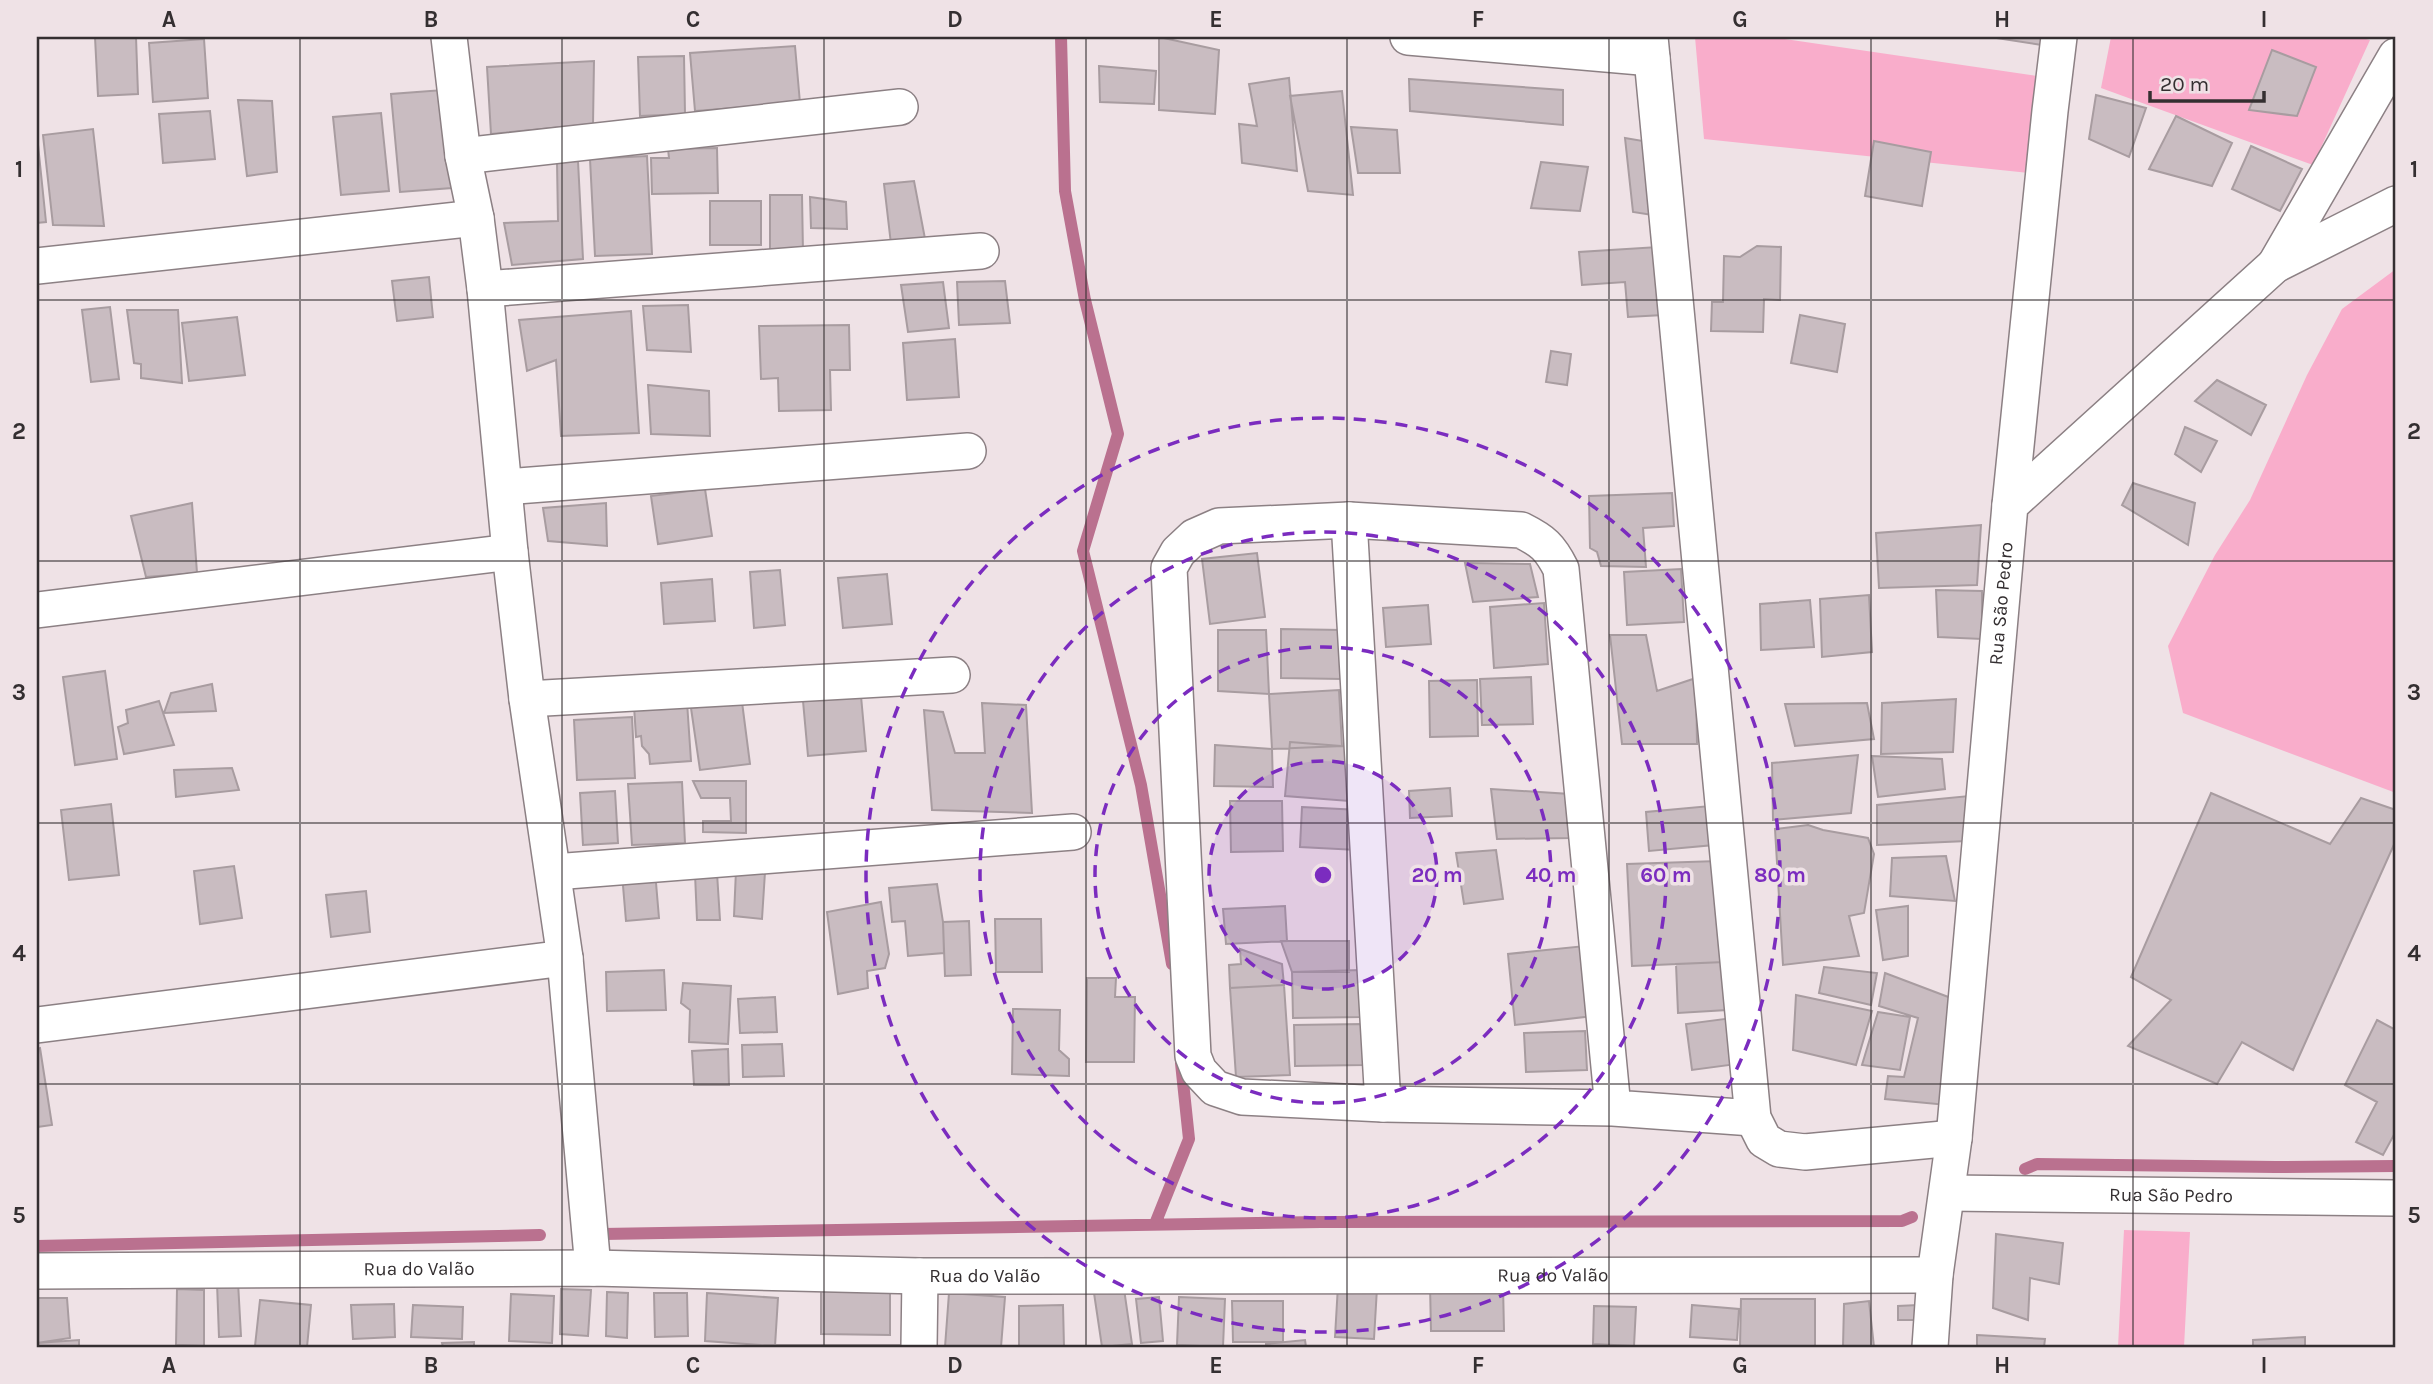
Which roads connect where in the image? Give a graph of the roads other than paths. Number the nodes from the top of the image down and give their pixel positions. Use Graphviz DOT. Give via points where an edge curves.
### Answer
graph roads {
  1 [pos="449,37"];
  2 [pos="1408,37"];
  3 [pos="2059,37"];
  4 [pos="1651,47"];
  5 [pos="2396,56"];
  6 [pos="900,107"];
  7 [pos="463,156"];
  8 [pos="2396,204"];
  9 [pos="476,218"];
  10 [pos="981,251"];
  11 [pos="2275,265"];
  12 [pos="37,267"];
  13 [pos="485,289"];
  14 [pos="968,451"];
  15 [pos="505,487"];
  16 [pos="2010,505"];
  17 [pos="1349,520"];
  18 [pos="510,552"];
  19 [pos="37,610"];
  20 [pos="952,675"];
  21 [pos="527,699"];
  22 [pos="1073,832"];
  23 [pos="554,872"];
  24 [pos="565,958"];
  25 [pos="37,1025"];
  26 [pos="1383,1104"];
  27 [pos="1613,1108"];
  28 [pos="1753,1118"];
  29 [pos="1954,1138"];
  30 [pos="1947,1193"];
  31 [pos="2396,1198"];
  32 [pos="593,1268"];
  33 [pos="37,1271"];
  34 [pos="1935,1275"];
  35 [pos="920,1276"];
  36 [pos="919,1347"];
  37 [pos="1930,1347"];
  1 -- 7 [label="street"];
  2 -- 4 [label="street"];
  3 -- 16 [label="street, Rua São Pedro"];
  4 -- 28 [label="street"];
  5 -- 11 [label="street"];
  6 -- 7 [label="street"];
  7 -- 9 [label="street"];
  8 -- 11 [label="street"];
  9 -- 12 [label="street"];
  9 -- 13 [label="street"];
  10 -- 13 [label="street"];
  11 -- 16 [label="street"];
  13 -- 15 [label="street"];
  14 -- 15 [label="street"];
  15 -- 18 [label="street"];
  16 -- 29 [label="street, Rua São Pedro"];
  17 -- 26 [label="street"];
  17 -- 26 [label="street" via="1219,526 1194,537 1169,568 1191,1031 1199,1071 1215,1088 1242,1097"];
  17 -- 27 [label="street" via="1521,530 1551,550 1560,569"];
  18 -- 19 [label="street"];
  18 -- 21 [label="street"];
  20 -- 21 [label="street"];
  21 -- 23 [label="street"];
  22 -- 23 [label="street"];
  23 -- 24 [label="street"];
  24 -- 25 [label="street"];
  24 -- 32 [label="street"];
  26 -- 27 [label="street"];
  27 -- 28 [label="street"];
  28 -- 29 [label="street" via="1764,1140 1779,1149 1805,1152"];
  29 -- 30 [label="street, Rua São Pedro"];
  30 -- 31 [label="street, Rua São Pedro"];
  30 -- 34 [label="street, Rua São Pedro"];
  32 -- 33 [label="street, Rua do Valão"];
  32 -- 35 [label="street, Rua do Valão"];
  34 -- 35 [label="street, Rua do Valão"];
  34 -- 37 [label="street, Rua São Pedro"];
  35 -- 36 [label="street"];
}
